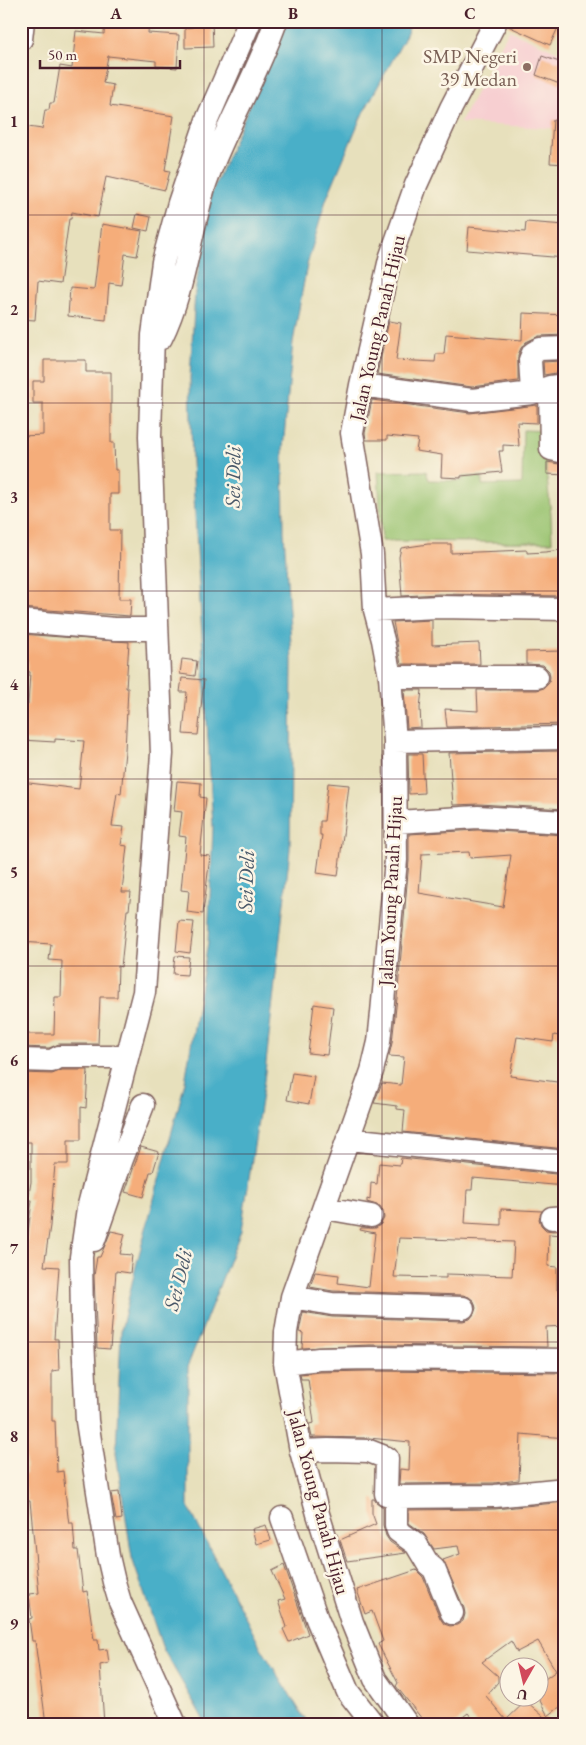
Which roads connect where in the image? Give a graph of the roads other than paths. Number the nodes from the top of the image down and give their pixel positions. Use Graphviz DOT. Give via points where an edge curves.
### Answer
graph roads {
  1 [pos="23,21"];
  2 [pos="250,21"];
  3 [pos="276,21"];
  4 [pos="496,21"];
  5 [pos="21,39"];
  6 [pos="565,348"];
  7 [pos="152,354"];
  8 [pos="361,385"];
  9 [pos="549,388"];
  10 [pos="565,452"];
  11 [pos="565,609"];
  12 [pos="375,610"];
  13 [pos="21,621"];
  14 [pos="157,629"];
  15 [pos="390,677"];
  16 [pos="537,677"];
  17 [pos="565,738"];
  18 [pos="395,741"];
  19 [pos="397,822"];
  20 [pos="565,822"];
  21 [pos="127,1057"];
  22 [pos="21,1060"];
  23 [pos="143,1105"];
  24 [pos="349,1139"];
  25 [pos="565,1162"];
  26 [pos="325,1208"];
  27 [pos="371,1216"];
  28 [pos="81,1279"];
  29 [pos="292,1297"];
  30 [pos="463,1308"];
  31 [pos="565,1360"];
  32 [pos="285,1363"];
  33 [pos="301,1451"];
  34 [pos="565,1489"];
  35 [pos="396,1497"];
  36 [pos="282,1518"];
  37 [pos="452,1613"];
  38 [pos="175,1724"];
  39 [pos="373,1724"];
  40 [pos="407,1724"];
  1 -- 5 [label="street"];
  2 -- 7 [label="street" via="207,120 178,203 163,262"];
  3 -- 7 [label="street" via="205,183 175,302"];
  4 -- 8 [label="street, Jalan Young Panah Hijau" via="416,185 390,259"];
  6 -- 9 [label="street" via="540,349 530,360"];
  7 -- 14 [label="street" via="150,436"];
  8 -- 9 [label="street" via="472,400"];
  8 -- 12 [label="street, Jalan Young Panah Hijau" via="352,433 372,554"];
  9 -- 10 [label="street" via="552,450"];
  11 -- 12 [label="street" via="438,607"];
  12 -- 15 [label="street, Jalan Young Panah Hijau"];
  13 -- 14 [label="street"];
  14 -- 21 [label="street" via="162,754 144,992"];
  15 -- 16 [label="street"];
  15 -- 18 [label="street, Jalan Young Panah Hijau"];
  17 -- 18 [label="street"];
  18 -- 19 [label="street, Jalan Young Panah Hijau"];
  19 -- 20 [label="street" via="478,817"];
  19 -- 24 [label="street, Jalan Young Panah Hijau" via="379,1042"];
  21 -- 22 [label="street"];
  21 -- 28 [label="street" via="88,1209"];
  23 -- 28 [label="street"];
  24 -- 25 [label="street"];
  24 -- 26 [label="street, Jalan Young Panah Hijau"];
  26 -- 27 [label="street"];
  26 -- 29 [label="street, Jalan Young Panah Hijau"];
  28 -- 38 [label="street" via="88,1421 114,1582"];
  29 -- 30 [label="street" via="332,1304"];
  29 -- 32 [label="street, Jalan Young Panah Hijau"];
  31 -- 32 [label="street" via="344,1358"];
  32 -- 33 [label="street, Jalan Young Panah Hijau"];
  33 -- 35 [label="street" via="369,1451 387,1458 386,1494"];
  33 -- 40 [label="street, Jalan Young Panah Hijau" via="352,1622 375,1679"];
  34 -- 35 [label="street" via="495,1496"];
  35 -- 37 [label="street" via="398,1531 416,1544 434,1569"];
  36 -- 39 [label="street" via="317,1619 348,1692"];
}
